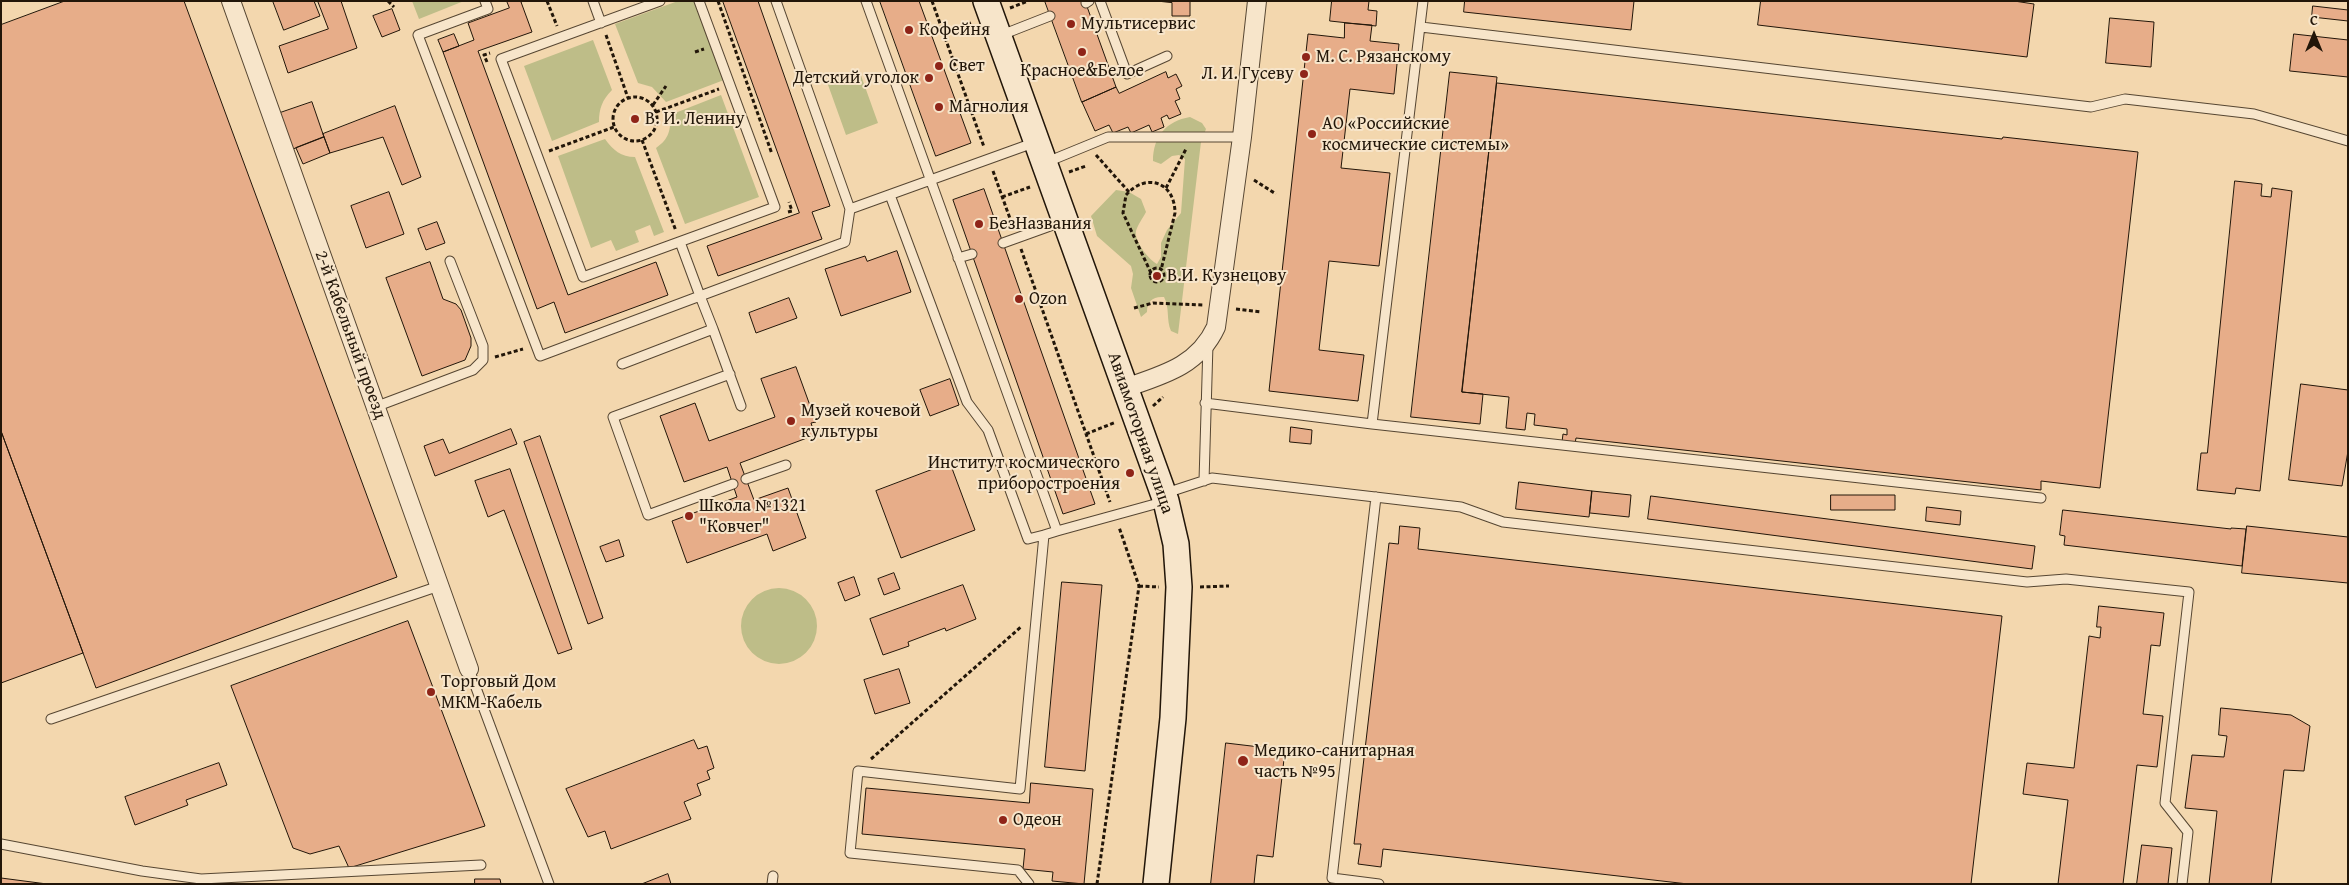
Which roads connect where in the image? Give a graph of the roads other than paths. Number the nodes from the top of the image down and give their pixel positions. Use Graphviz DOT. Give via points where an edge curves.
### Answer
graph roads {
  1 [pos="231,1"];
  2 [pos="485,1"];
  3 [pos="593,1"];
  4 [pos="660,1"];
  5 [pos="700,1"];
  6 [pos="776,1"];
  7 [pos="866,1"];
  8 [pos="1100,1"];
  9 [pos="1257,1"];
  10 [pos="1423,1"];
  11 [pos="981,11"];
  12 [pos="1050,16"];
  13 [pos="601,23"];
  14 [pos="1421,27"];
  15 [pos="998,36"];
  16 [pos="1167,56"];
  17 [pos="1242,137"];
  18 [pos="2348,140"];
  19 [pos="1038,163"];
  20 [pos="931,181"];
  21 [pos="890,195"];
  22 [pos="850,209"];
  23 [pos="1065,221"];
  24 [pos="680,242"];
  25 [pos="1003,243"];
  26 [pos="972,254"];
  27 [pos="958,258"];
  28 [pos="450,261"];
  29 [pos="700,296"];
  30 [pos="713,329"];
  31 [pos="1208,343"];
  32 [pos="622,364"];
  33 [pos="730,374"];
  34 [pos="1125,388"];
  35 [pos="1205,403"];
  36 [pos="742,406"];
  37 [pos="375,407"];
  38 [pos="1372,424"];
  39 [pos="786,465"];
  40 [pos="746,479"];
  41 [pos="1204,481"];
  42 [pos="733,484"];
  43 [pos="1376,497"];
  44 [pos="1165,498"];
  45 [pos="2041,498"];
  46 [pos="1058,531"];
  47 [pos="1044,535"];
  48 [pos="440,586"];
  49 [pos="469,669"];
  50 [pos="52,719"];
  51 [pos="1,844"];
  52 [pos="481,865"];
  53 [pos="549,884"];
  54 [pos="1029,884"];
  55 [pos="1156,884"];
  56 [pos="1378,884"];
  57 [pos="2182,884"];
  1 -- 37 [label="street, 2-й Кабельный проезд"];
  2 -- 29 [label="lane" via="488,9 418,35 540,356"];
  3 -- 13 [label="lane"];
  4 -- 13 [label="lane"];
  5 -- 24 [label="lane" via="775,207"];
  6 -- 22 [label="lane"];
  7 -- 20 [label="lane"];
  8 -- 16 [label="lane" via="1127,74"];
  9 -- 17 [label="street"];
  10 -- 14 [label="lane"];
  11 -- 15 [label="street, Авиамоторная улица"];
  12 -- 15 [label="lane"];
  13 -- 24 [label="lane" via="501,59 583,277"];
  14 -- 18 [label="lane" via="2091,107 2125,98 2254,114"];
  14 -- 38 [label="lane"];
  15 -- 19 [label="street, Авиамоторная улица"];
  17 -- 19 [label="lane" via="1108,137"];
  17 -- 31 [label="street" via="1216,328"];
  19 -- 20 [label="lane" via="989,160"];
  19 -- 23 [label="street, Авиамоторная улица"];
  20 -- 21 [label="lane"];
  20 -- 27 [label="lane"];
  21 -- 22 [label="lane"];
  21 -- 47 [label="lane" via="967,402 988,430 1028,539"];
  22 -- 29 [label="lane" via="845,242"];
  23 -- 25 [label="lane"];
  23 -- 34 [label="street, Авиамоторная улица"];
  24 -- 29 [label="lane"];
  26 -- 27 [label="lane"];
  27 -- 46 [label="lane"];
  28 -- 37 [label="lane" via="483,346 483,360 473,370"];
  29 -- 30 [label="lane"];
  30 -- 32 [label="lane"];
  30 -- 33 [label="lane"];
  31 -- 34 [label="street" via="1186,363"];
  31 -- 35 [label="lane"];
  33 -- 36 [label="lane"];
  33 -- 42 [label="lane" via="613,417 648,515"];
  34 -- 44 [label="street, Авиамоторная улица"];
  35 -- 38 [label="lane"];
  35 -- 41 [label="lane"];
  37 -- 48 [label="street, 2-й Кабельный проезд"];
  38 -- 45 [label="lane"];
  39 -- 40 [label="lane"];
  41 -- 43 [label="lane" via="1212,478"];
  41 -- 44 [label="lane"];
  43 -- 56 [label="lane" via="1332,878"];
  43 -- 57 [label="lane" via="1461,507 1503,522 2026,582 2066,578 2189,592 2165,803 2188,832"];
  44 -- 46 [label="lane"];
  44 -- 55 [label="street, Авиамоторная улица" via="1176,544 1179,587 1173,718"];
  46 -- 47 [label="lane"];
  47 -- 54 [label="lane" via="1020,790 858,771 850,853 1018,870"];
  48 -- 49 [label="street, 2-й Кабельный проезд"];
  48 -- 50 [label="lane"];
  49 -- 53 [label="lane"];
  51 -- 52 [label="lane" via="201,879"];
}
